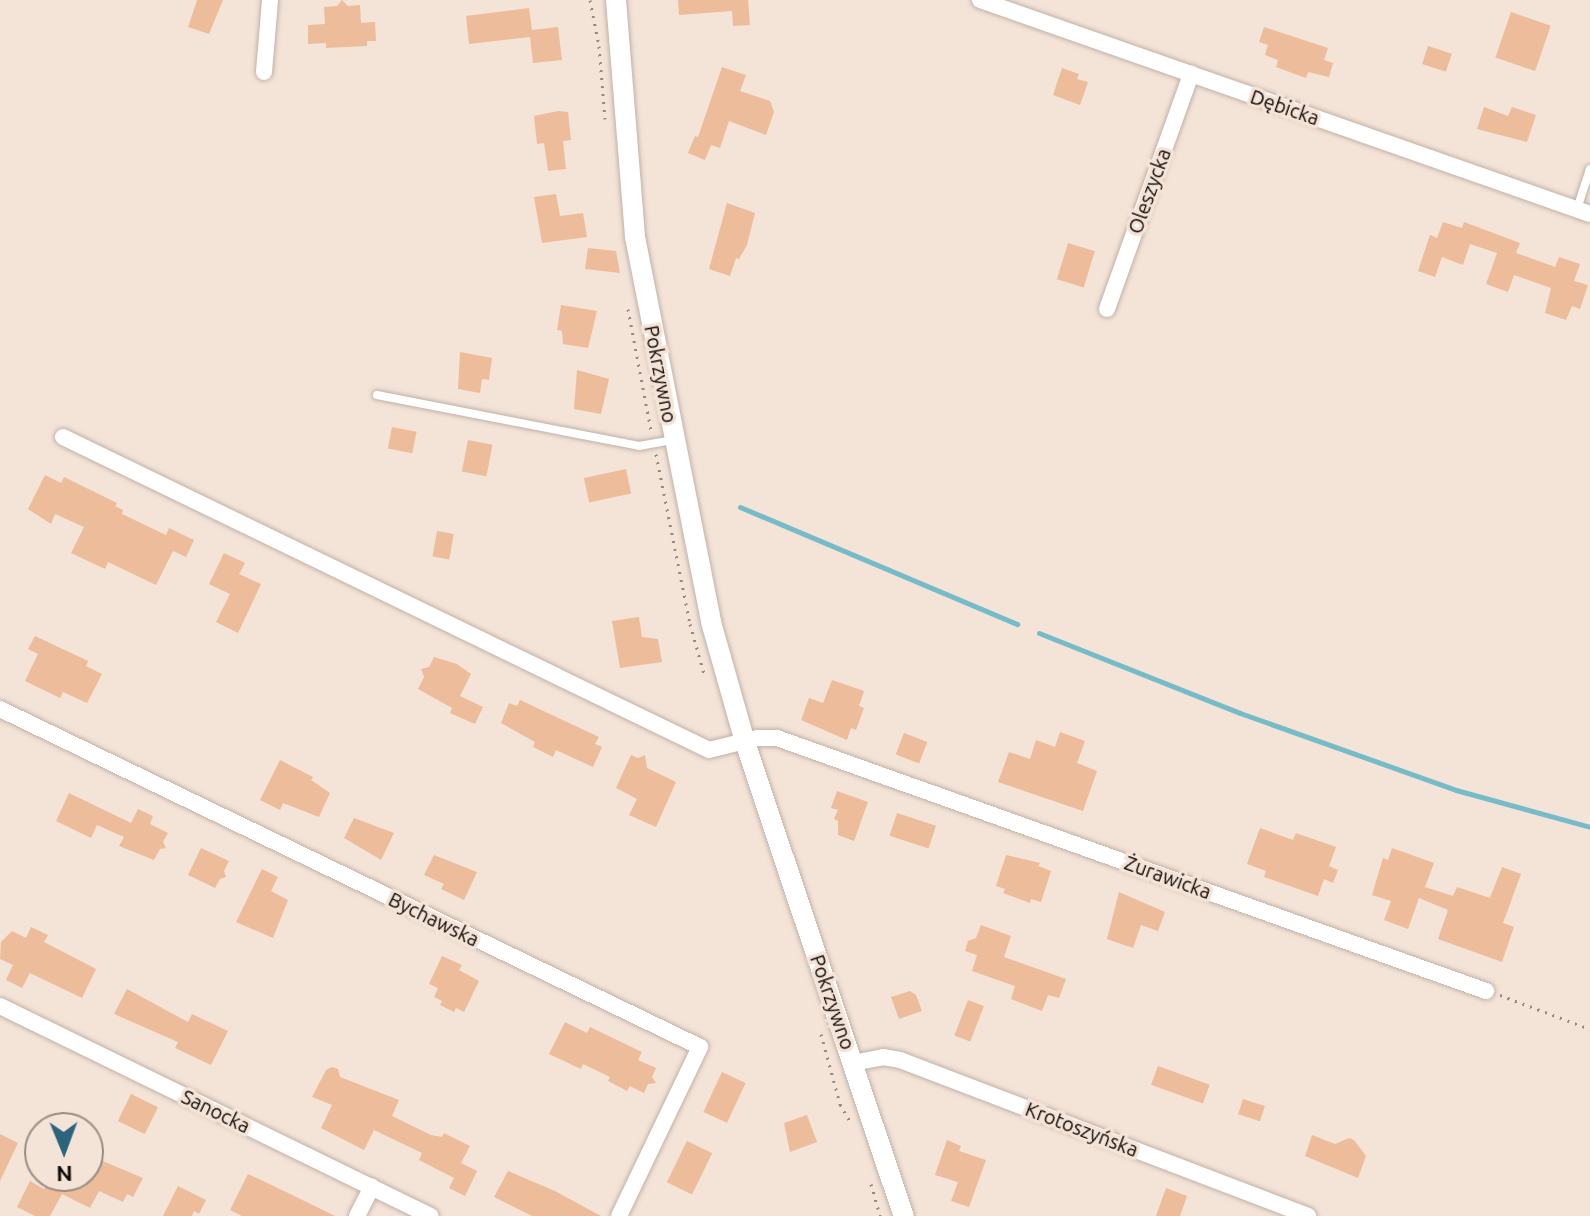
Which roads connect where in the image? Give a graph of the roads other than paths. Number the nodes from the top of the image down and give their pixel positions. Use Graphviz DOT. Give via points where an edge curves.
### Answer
graph roads {
  1 [pos="270,0"];
  2 [pos="616,0"];
  3 [pos="980,0"];
  4 [pos="264,72"];
  5 [pos="1191,74"];
  6 [pos="1590,169"];
  7 [pos="1583,212"];
  8 [pos="1107,309"];
  9 [pos="377,395"];
  10 [pos="63,437"];
  11 [pos="674,440"];
  12 [pos="0,709"];
  13 [pos="745,742"];
  14 [pos="1486,991"];
  15 [pos="0,1006"];
  16 [pos="853,1063"];
  17 [pos="372,1187"];
  18 [pos="357,1216"];
  19 [pos="431,1216"];
  20 [pos="619,1216"];
  21 [pos="904,1216"];
  22 [pos="1308,1216"];
  1 -- 4 [label="street"];
  2 -- 11 [label="street, Pokrzywno" via="635,237"];
  3 -- 5 [label="street, Dębicka"];
  5 -- 7 [label="street, Dębicka"];
  5 -- 8 [label="street, Oleszycka"];
  6 -- 7 [label="lane"];
  9 -- 11 [label="lane" via="639,446"];
  10 -- 13 [label="street" via="709,750"];
  11 -- 13 [label="street, Pokrzywno" via="713,634"];
  12 -- 20 [label="street, Bychawska" via="700,1047"];
  13 -- 14 [label="street, Żurawicka" via="777,738"];
  13 -- 16 [label="street, Pokrzywno"];
  15 -- 17 [label="street, Sanocka"];
  16 -- 21 [label="street, Pokrzywno"];
  16 -- 22 [label="street, Krotoszyńska" via="883,1057 900,1060"];
  17 -- 18 [label="street"];
  17 -- 19 [label="street, Sanocka"];
}
